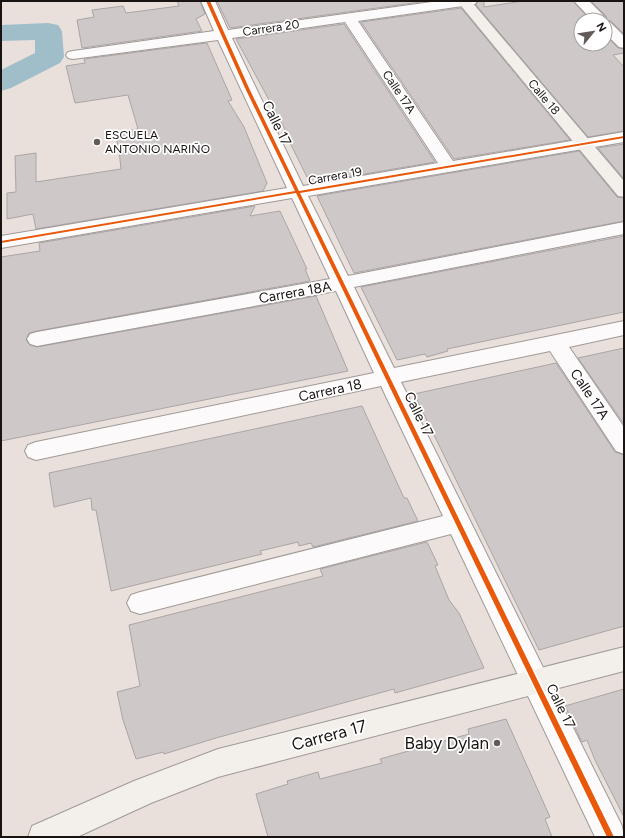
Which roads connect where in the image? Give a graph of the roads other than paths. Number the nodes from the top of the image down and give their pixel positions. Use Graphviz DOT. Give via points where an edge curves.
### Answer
graph roads {
  1 [pos="208,1"];
  2 [pos="466,1"];
  3 [pos="581,1"];
  4 [pos="592,12"];
  5 [pos="349,18"];
  6 [pos="613,33"];
  7 [pos="222,35"];
  8 [pos="624,44"];
  9 [pos="73,55"];
  10 [pos="624,137"];
  11 [pos="583,144"];
  12 [pos="449,167"];
  13 [pos="298,192"];
  14 [pos="624,192"];
  15 [pos="624,228"];
  16 [pos="1,242"];
  17 [pos="343,283"];
  18 [pos="624,328"];
  19 [pos="37,340"];
  20 [pos="556,342"];
  21 [pos="388,378"];
  22 [pos="624,445"];
  23 [pos="36,451"];
  24 [pos="458,522"];
  25 [pos="140,603"];
  26 [pos="624,659"];
  27 [pos="536,681"];
  28 [pos="43,837"];
  29 [pos="611,837"];
  1 -- 7 [label="street, Calle 17"];
  2 -- 5 [label="street, Carrera 20"];
  2 -- 11 [label="street, Calle 18"];
  3 -- 4 [label="street"];
  5 -- 7 [label="street, Carrera 20"];
  5 -- 12 [label="street, Calle 17A"];
  6 -- 8 [label="street"];
  7 -- 9 [label="street, Carrera 20"];
  7 -- 13 [label="street, Calle 17"];
  10 -- 11 [label="street, Carrera 19"];
  11 -- 12 [label="street, Carrera 19"];
  11 -- 14 [label="street, Calle 18"];
  12 -- 13 [label="street, Carrera 19"];
  13 -- 16 [label="street, Carrera 19"];
  13 -- 17 [label="street, Calle 17"];
  15 -- 17 [label="street, Carrera 18A"];
  17 -- 19 [label="street, Carrera 18A"];
  17 -- 21 [label="street, Calle 17"];
  18 -- 20 [label="street, Carrera 18"];
  20 -- 21 [label="street, Carrera 18"];
  20 -- 22 [label="street, Calle 17A"];
  21 -- 23 [label="street, Carrera 18"];
  21 -- 24 [label="street, Calle 17"];
  24 -- 25 [label="street"];
  24 -- 27 [label="street, Calle 17"];
  26 -- 27 [label="street, Carrera 17"];
  27 -- 28 [label="street, Carrera 17" via="218,763 144,791"];
  27 -- 29 [label="street, Calle 17"];
}
